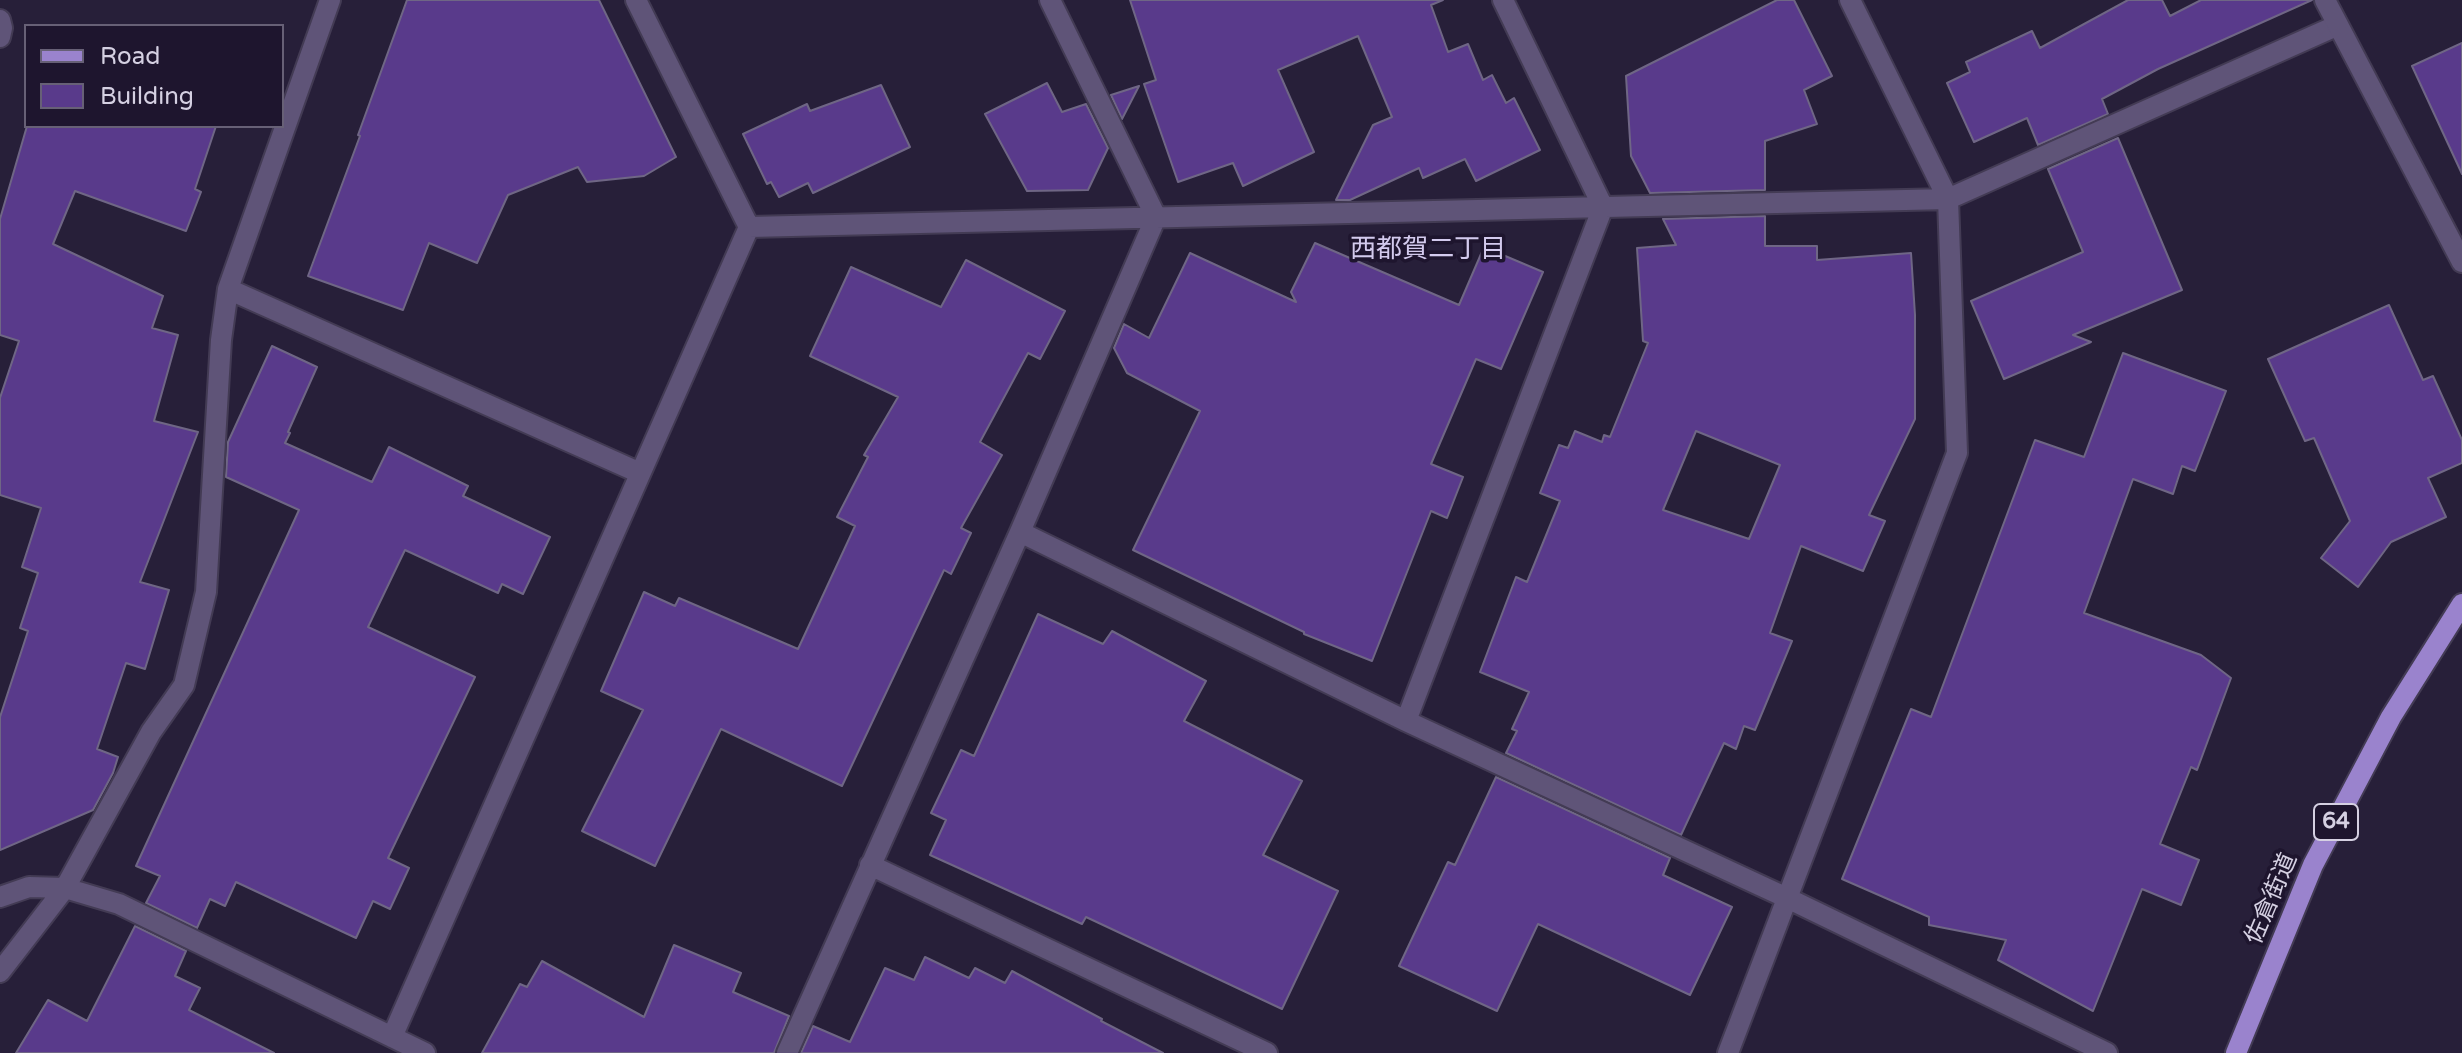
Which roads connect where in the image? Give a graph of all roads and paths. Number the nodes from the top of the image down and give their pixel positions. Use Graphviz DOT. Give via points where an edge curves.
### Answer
graph roads {
  1 [pos="330,0"];
  2 [pos="636,0"];
  3 [pos="1050,0"];
  4 [pos="1503,0"];
  5 [pos="1850,0"];
  6 [pos="2325,0"];
  7 [pos="0,20"];
  8 [pos="2336,26"];
  9 [pos="0,37"];
  10 [pos="1948,199"];
  11 [pos="1603,207"];
  12 [pos="1156,217"];
  13 [pos="749,227"];
  14 [pos="2462,262"];
  15 [pos="228,289"];
  16 [pos="640,473"];
  17 [pos="1020,532"];
  18 [pos="2462,604"];
  19 [pos="1406,721"];
  20 [pos="870,865"];
  21 [pos="65,888"];
  22 [pos="0,897"];
  23 [pos="1785,897"];
  24 [pos="0,972"];
  25 [pos="392,1037"];
  26 [pos="425,1053"];
  27 [pos="787,1053"];
  28 [pos="1267,1053"];
  29 [pos="1728,1053"];
  30 [pos="2107,1053"];
  31 [pos="2236,1053"];
  1 -- 15 [label="street"];
  2 -- 13 [label="street"];
  3 -- 12 [label="street"];
  4 -- 11 [label="street"];
  5 -- 10 [label="street"];
  6 -- 8 [label="street"];
  7 -- 9 [label="street"];
  8 -- 10 [label="street"];
  8 -- 14 [label="street"];
  10 -- 11 [label="street"];
  10 -- 23 [label="street" via="1957,453"];
  11 -- 12 [label="street"];
  11 -- 19 [label="street"];
  12 -- 13 [label="street"];
  12 -- 17 [label="street"];
  13 -- 16 [label="street"];
  15 -- 16 [label="street"];
  15 -- 21 [label="street" via="206,592 184,685 151,732"];
  16 -- 25 [label="street"];
  17 -- 19 [label="street"];
  17 -- 20 [label="street"];
  18 -- 31 [label="main road, 佐倉街道 / 64" via="2391,717 2313,865"];
  19 -- 23 [label="street"];
  20 -- 27 [label="street"];
  20 -- 28 [label="street"];
  21 -- 22 [label="street" via="29,887"];
  21 -- 24 [label="street"];
  21 -- 25 [label="street" via="119,904"];
  23 -- 29 [label="street"];
  23 -- 30 [label="street"];
  25 -- 26 [label="street"];
}
